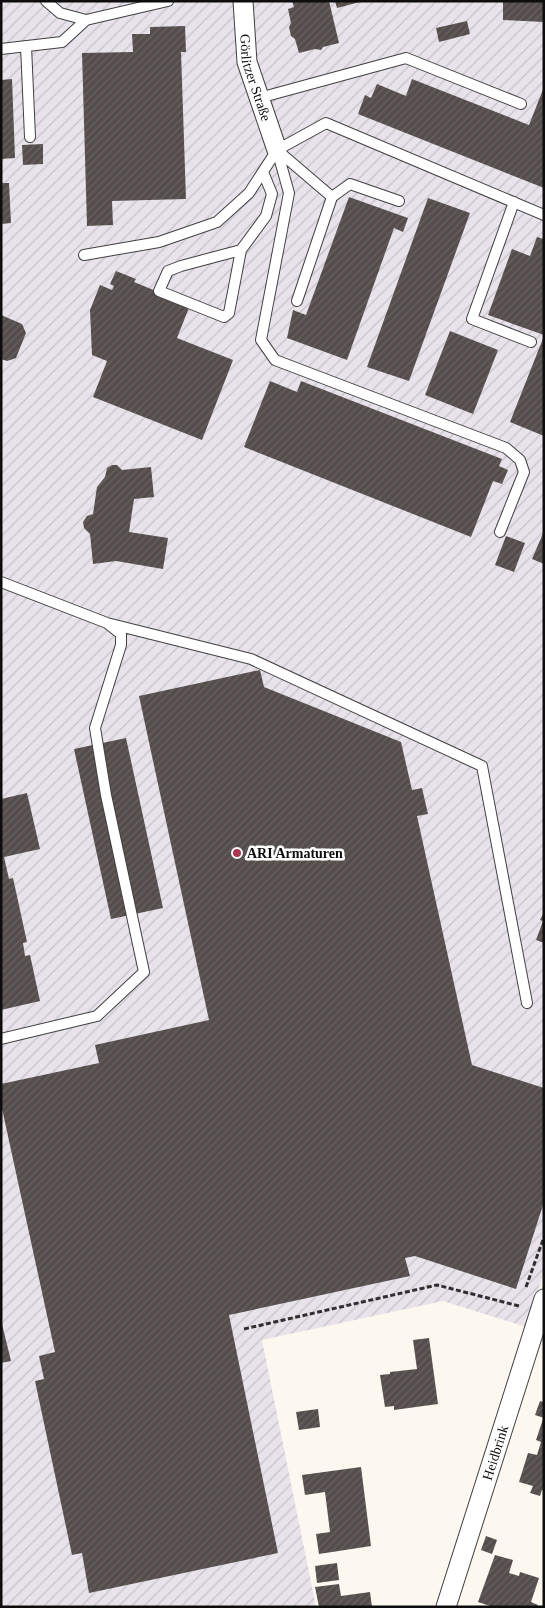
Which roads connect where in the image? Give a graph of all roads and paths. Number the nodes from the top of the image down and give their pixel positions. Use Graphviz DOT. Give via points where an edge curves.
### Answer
graph roads {
  1 [pos="46,1"];
  2 [pos="168,1"];
  3 [pos="243,1"];
  4 [pos="86,20"];
  5 [pos="26,46"];
  6 [pos="1,49"];
  7 [pos="259,98"];
  8 [pos="521,104"];
  9 [pos="30,137"];
  10 [pos="277,150"];
  11 [pos="263,172"];
  12 [pos="332,197"];
  13 [pos="399,201"];
  14 [pos="514,202"];
  15 [pos="544,214"];
  16 [pos="241,250"];
  17 [pos="84,255"];
  18 [pos="297,301"];
  19 [pos="531,342"];
  20 [pos="500,532"];
  21 [pos="1,582"];
  22 [pos="107,623"];
  23 [pos="527,1003"];
  24 [pos="1,1039"];
  25 [pos="544,1237"];
  26 [pos="525,1289"];
  27 [pos="522,1297"];
  28 [pos="544,1299"];
  29 [pos="244,1329"];
  30 [pos="446,1607"];
  1 -- 4 [label="lane" via="60,13"];
  2 -- 4 [label="lane"];
  3 -- 7 [label="street, Görlitzer Straße" via="247,62"];
  4 -- 5 [label="lane" via="62,42"];
  5 -- 6 [label="lane"];
  5 -- 9 [label="lane"];
  7 -- 8 [label="lane" via="406,58"];
  7 -- 10 [label="street, Görlitzer Straße"];
  10 -- 11 [label="lane"];
  10 -- 12 [label="lane"];
  10 -- 14 [label="lane" via="326,123"];
  10 -- 20 [label="lane" via="289,194 262,340 274,360 506,448 520,460 524,472"];
  11 -- 16 [label="lane" via="272,194 266,216"];
  11 -- 17 [label="lane" via="249,193 218,222 159,242"];
  12 -- 13 [label="lane" via="350,184"];
  12 -- 18 [label="lane"];
  14 -- 15 [label="lane"];
  14 -- 19 [label="lane" via="472,319"];
  16 -- 16 [label="lane" via="168,271 159,291 224,318 229,313"];
  21 -- 22 [label="lane"];
  22 -- 23 [label="lane" via="252,660 482,766"];
  22 -- 24 [label="lane" via="121,634 121,645 95,728 144,972 96,1016"];
  25 -- 26 [label="path"];
  27 -- 29 [label="path" via="519,1306 437,1285"];
  28 -- 30 [label="street, Heidbrink"];
}
